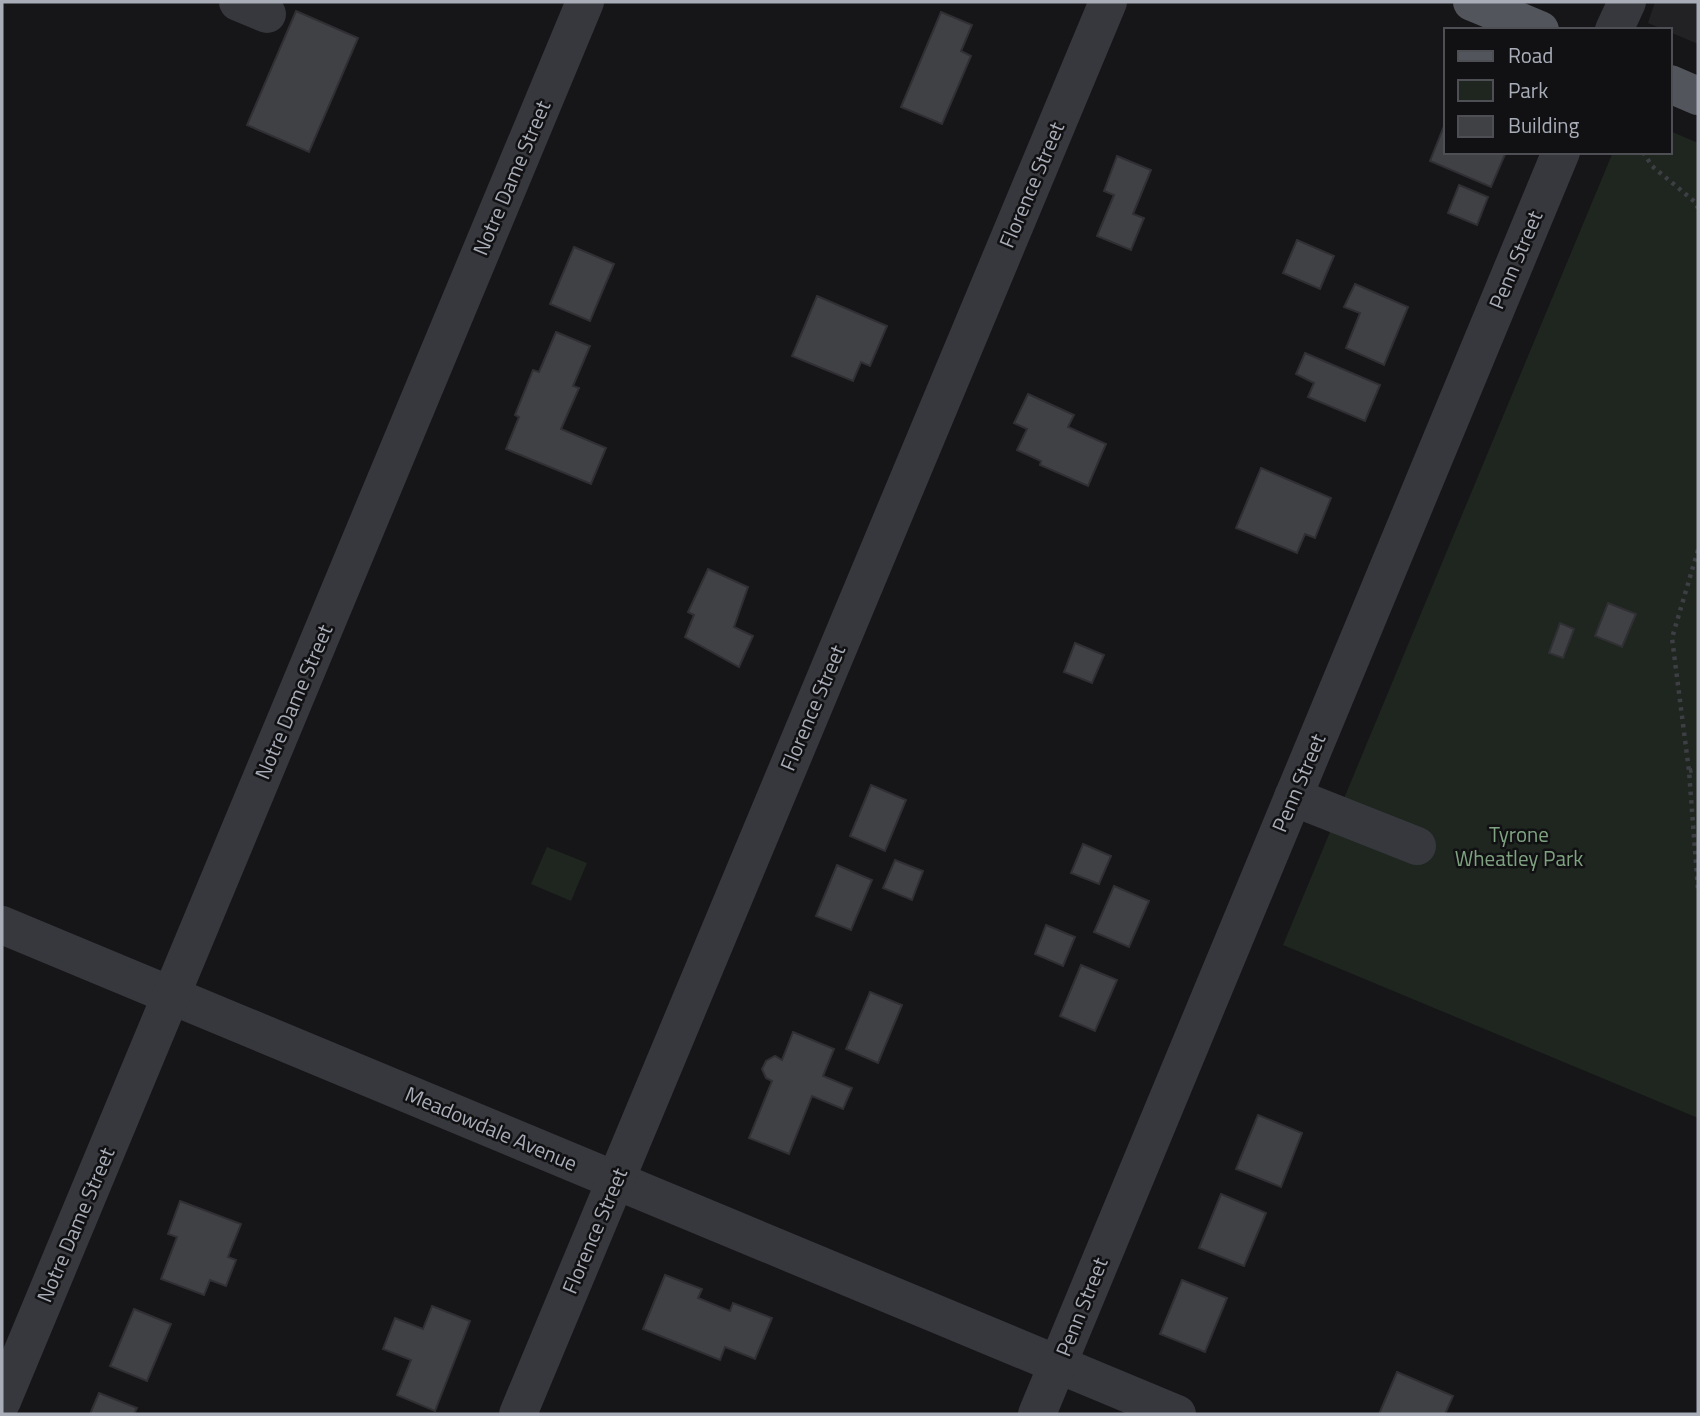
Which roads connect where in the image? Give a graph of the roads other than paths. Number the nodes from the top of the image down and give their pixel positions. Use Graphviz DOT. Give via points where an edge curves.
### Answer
graph roads {
  1 [pos="585,2"];
  2 [pos="1108,2"];
  3 [pos="1472,2"];
  4 [pos="1627,2"];
  5 [pos="1535,28"];
  6 [pos="1615,28"];
  7 [pos="1672,85"];
  8 [pos="1698,96"];
  9 [pos="1560,154"];
  10 [pos="1293,797"];
  11 [pos="1417,846"];
  12 [pos="2,925"];
  13 [pos="171,997"];
  14 [pos="616,1181"];
  15 [pos="1058,1365"];
  16 [pos="2,1401"];
  17 [pos="518,1414"];
  18 [pos="1037,1414"];
  19 [pos="1177,1414"];
  1 -- 13 [label="street, Notre Dame Street"];
  2 -- 14 [label="street, Florence Street"];
  3 -- 5 [label="main road"];
  4 -- 6 [label="street"];
  7 -- 8 [label="main road"];
  9 -- 10 [label="street, Penn Street"];
  10 -- 11 [label="street"];
  10 -- 15 [label="street, Penn Street"];
  12 -- 13 [label="street, Meadowdale Avenue"];
  13 -- 14 [label="street, Meadowdale Avenue"];
  13 -- 16 [label="street, Notre Dame Street"];
  14 -- 15 [label="street, Meadowdale Avenue"];
  14 -- 17 [label="street, Florence Street"];
  15 -- 18 [label="street, Penn Street"];
  15 -- 19 [label="street, Meadowdale Avenue"];
}
